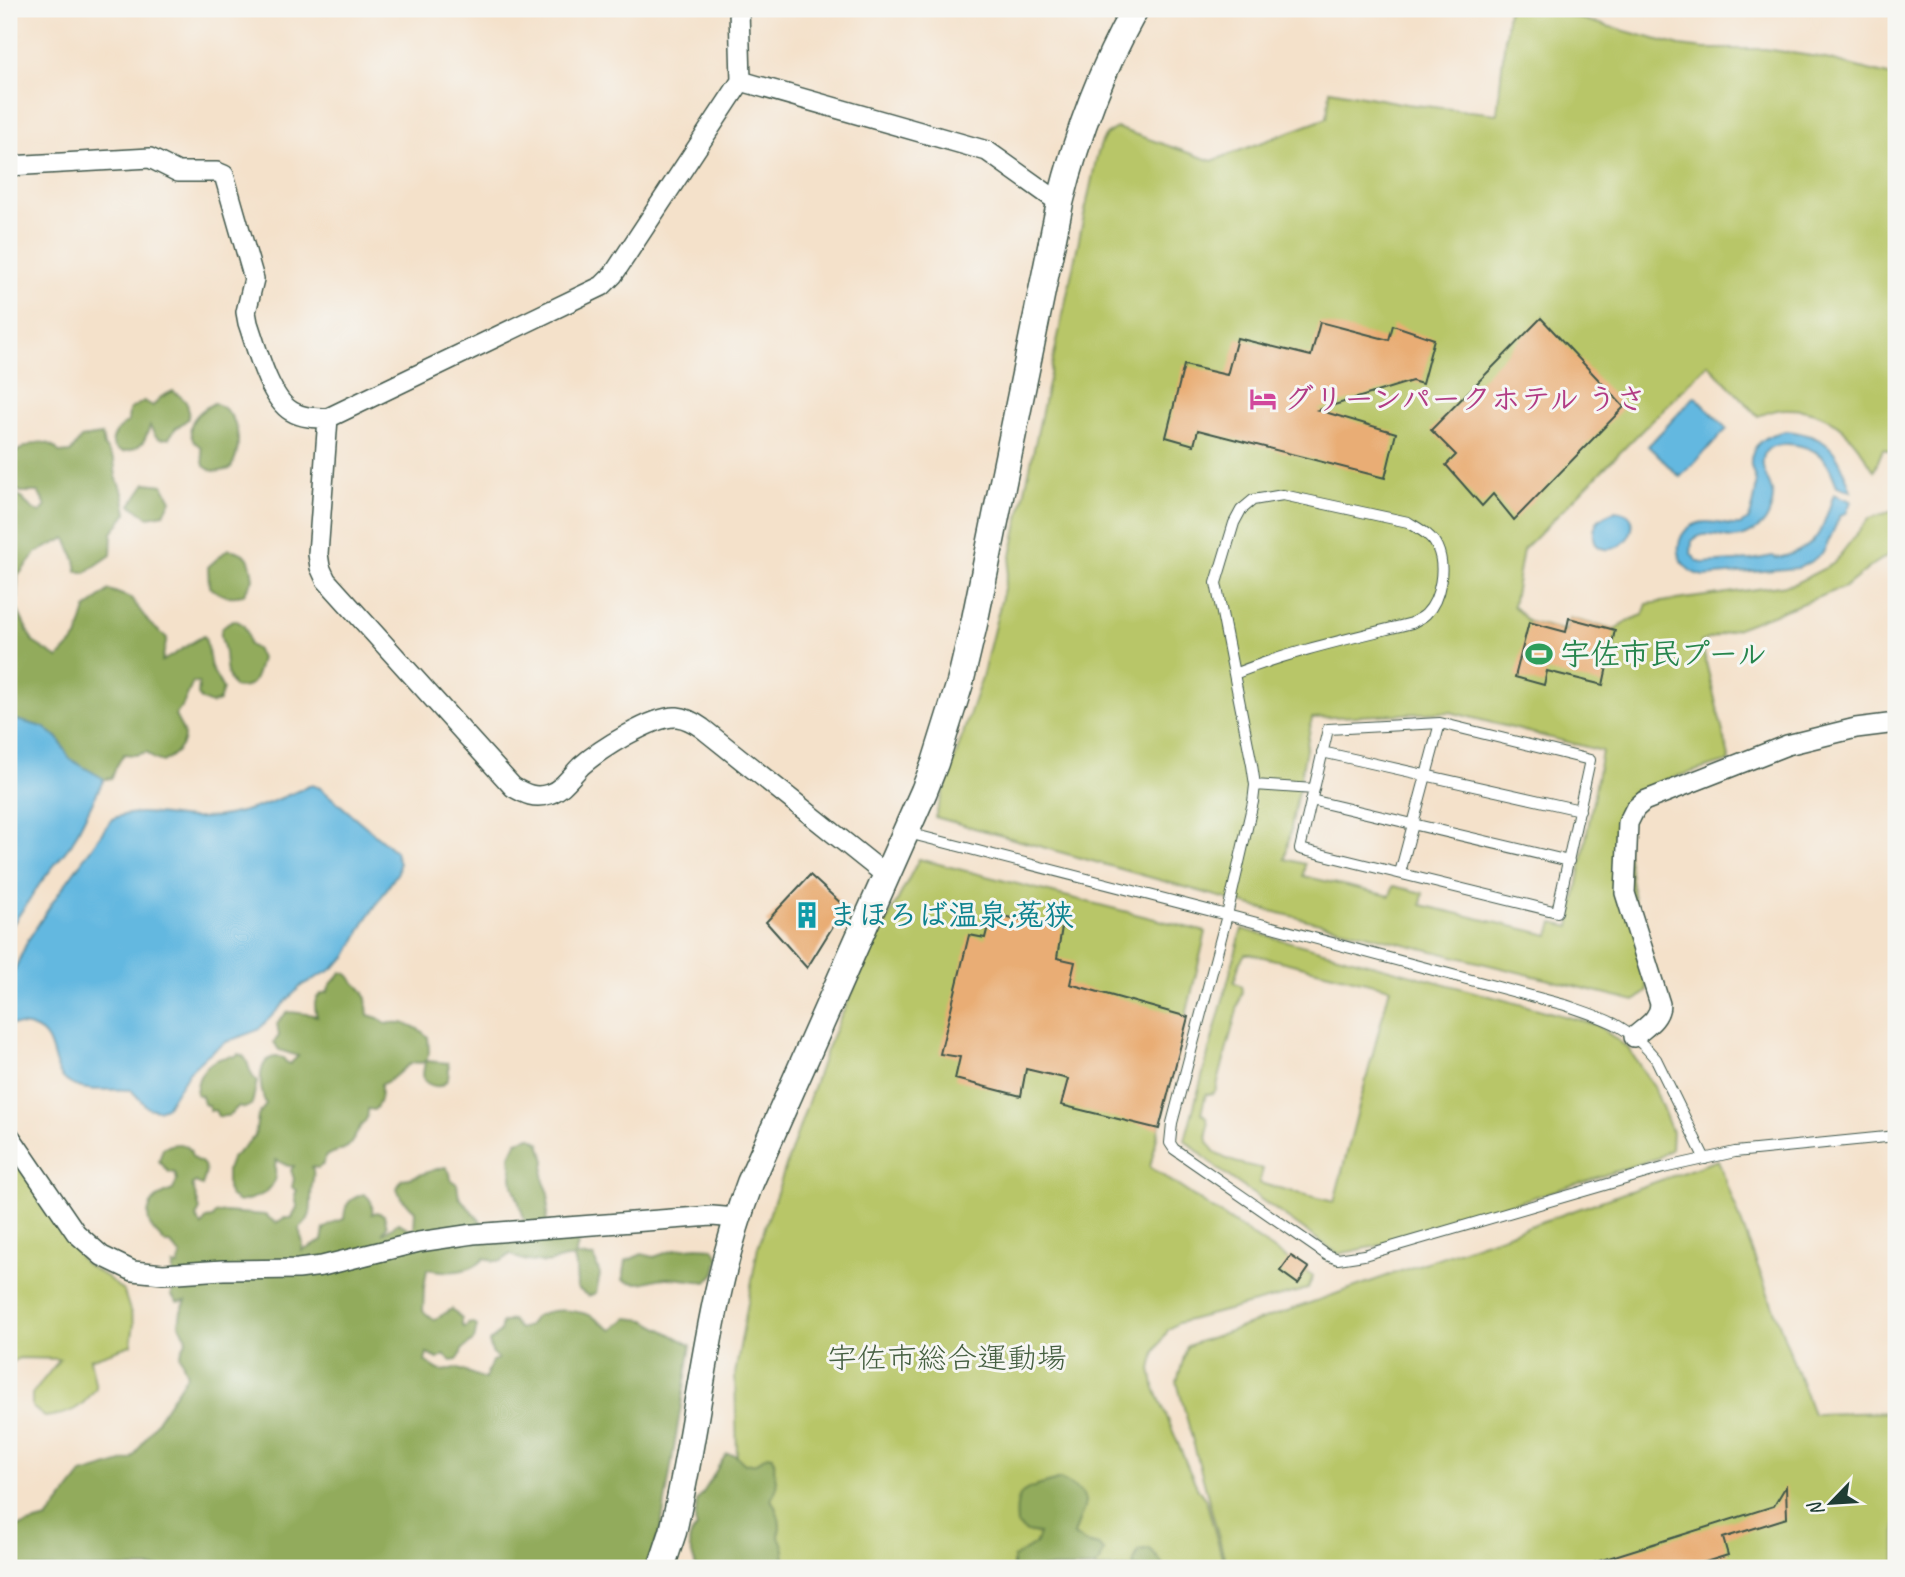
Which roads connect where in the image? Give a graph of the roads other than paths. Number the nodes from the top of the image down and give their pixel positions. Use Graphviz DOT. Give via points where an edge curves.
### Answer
graph roads {
  1 [pos="739,9"];
  2 [pos="1135,9"];
  3 [pos="741,81"];
  4 [pos="9,166"];
  5 [pos="1060,203"];
  6 [pos="328,418"];
  7 [pos="1234,674"];
  8 [pos="1440,723"];
  9 [pos="1896,723"];
  10 [pos="1322,752"];
  11 [pos="1426,775"];
  12 [pos="1255,785"];
  13 [pos="1314,789"];
  14 [pos="1311,800"];
  15 [pos="1580,810"];
  16 [pos="1413,824"];
  17 [pos="906,832"];
  18 [pos="1569,861"];
  19 [pos="1400,873"];
  20 [pos="887,876"];
  21 [pos="1227,915"];
  22 [pos="1634,1037"];
  23 [pos="9,1135"];
  24 [pos="1896,1136"];
  25 [pos="1705,1159"];
  26 [pos="737,1218"];
  27 [pos="661,1568"];
  1 -- 3 [label="street"];
  2 -- 5 [label="street" via="1093,97"];
  3 -- 5 [label="street" via="975,146"];
  3 -- 6 [label="street" via="622,263 602,286"];
  4 -- 6 [label="street" via="150,158 178,172 224,175 254,279 248,323 273,391 290,411"];
  5 -- 17 [label="street" via="960,683 935,763"];
  6 -- 20 [label="street" via="318,554 326,580 513,787 534,797 548,794 618,740 668,718 684,718 702,727"];
  7 -- 7 [label="lane" via="1216,583 1234,523 1253,500 1283,495 1408,522 1437,545 1441,582 1425,615 1412,623"];
  7 -- 12 [label="lane"];
  8 -- 10 [label="lane" via="1328,729"];
  8 -- 11 [label="lane"];
  8 -- 15 [label="lane" via="1590,760"];
  9 -- 22 [label="street" via="1787,745 1644,801 1635,809 1628,823 1625,893 1660,1011"];
  10 -- 11 [label="lane"];
  10 -- 13 [label="lane"];
  11 -- 15 [label="lane"];
  11 -- 16 [label="lane"];
  12 -- 13 [label="lane"];
  12 -- 21 [label="lane"];
  13 -- 14 [label="lane"];
  14 -- 16 [label="lane"];
  14 -- 19 [label="lane" via="1300,849"];
  15 -- 18 [label="lane"];
  16 -- 18 [label="lane"];
  16 -- 19 [label="lane"];
  17 -- 20 [label="street"];
  17 -- 21 [label="lane"];
  18 -- 19 [label="lane" via="1557,912"];
  20 -- 26 [label="street"];
  21 -- 22 [label="lane" via="1565,1005 1614,1022"];
  21 -- 25 [label="lane" via="1170,1143 1333,1258 1354,1258"];
  22 -- 25 [label="lane" via="1663,1071"];
  23 -- 26 [label="street" via="76,1233 102,1256 133,1271 298,1269 473,1234 712,1216"];
  24 -- 25 [label="lane"];
  26 -- 27 [label="street" via="718,1290 679,1504"];
}
